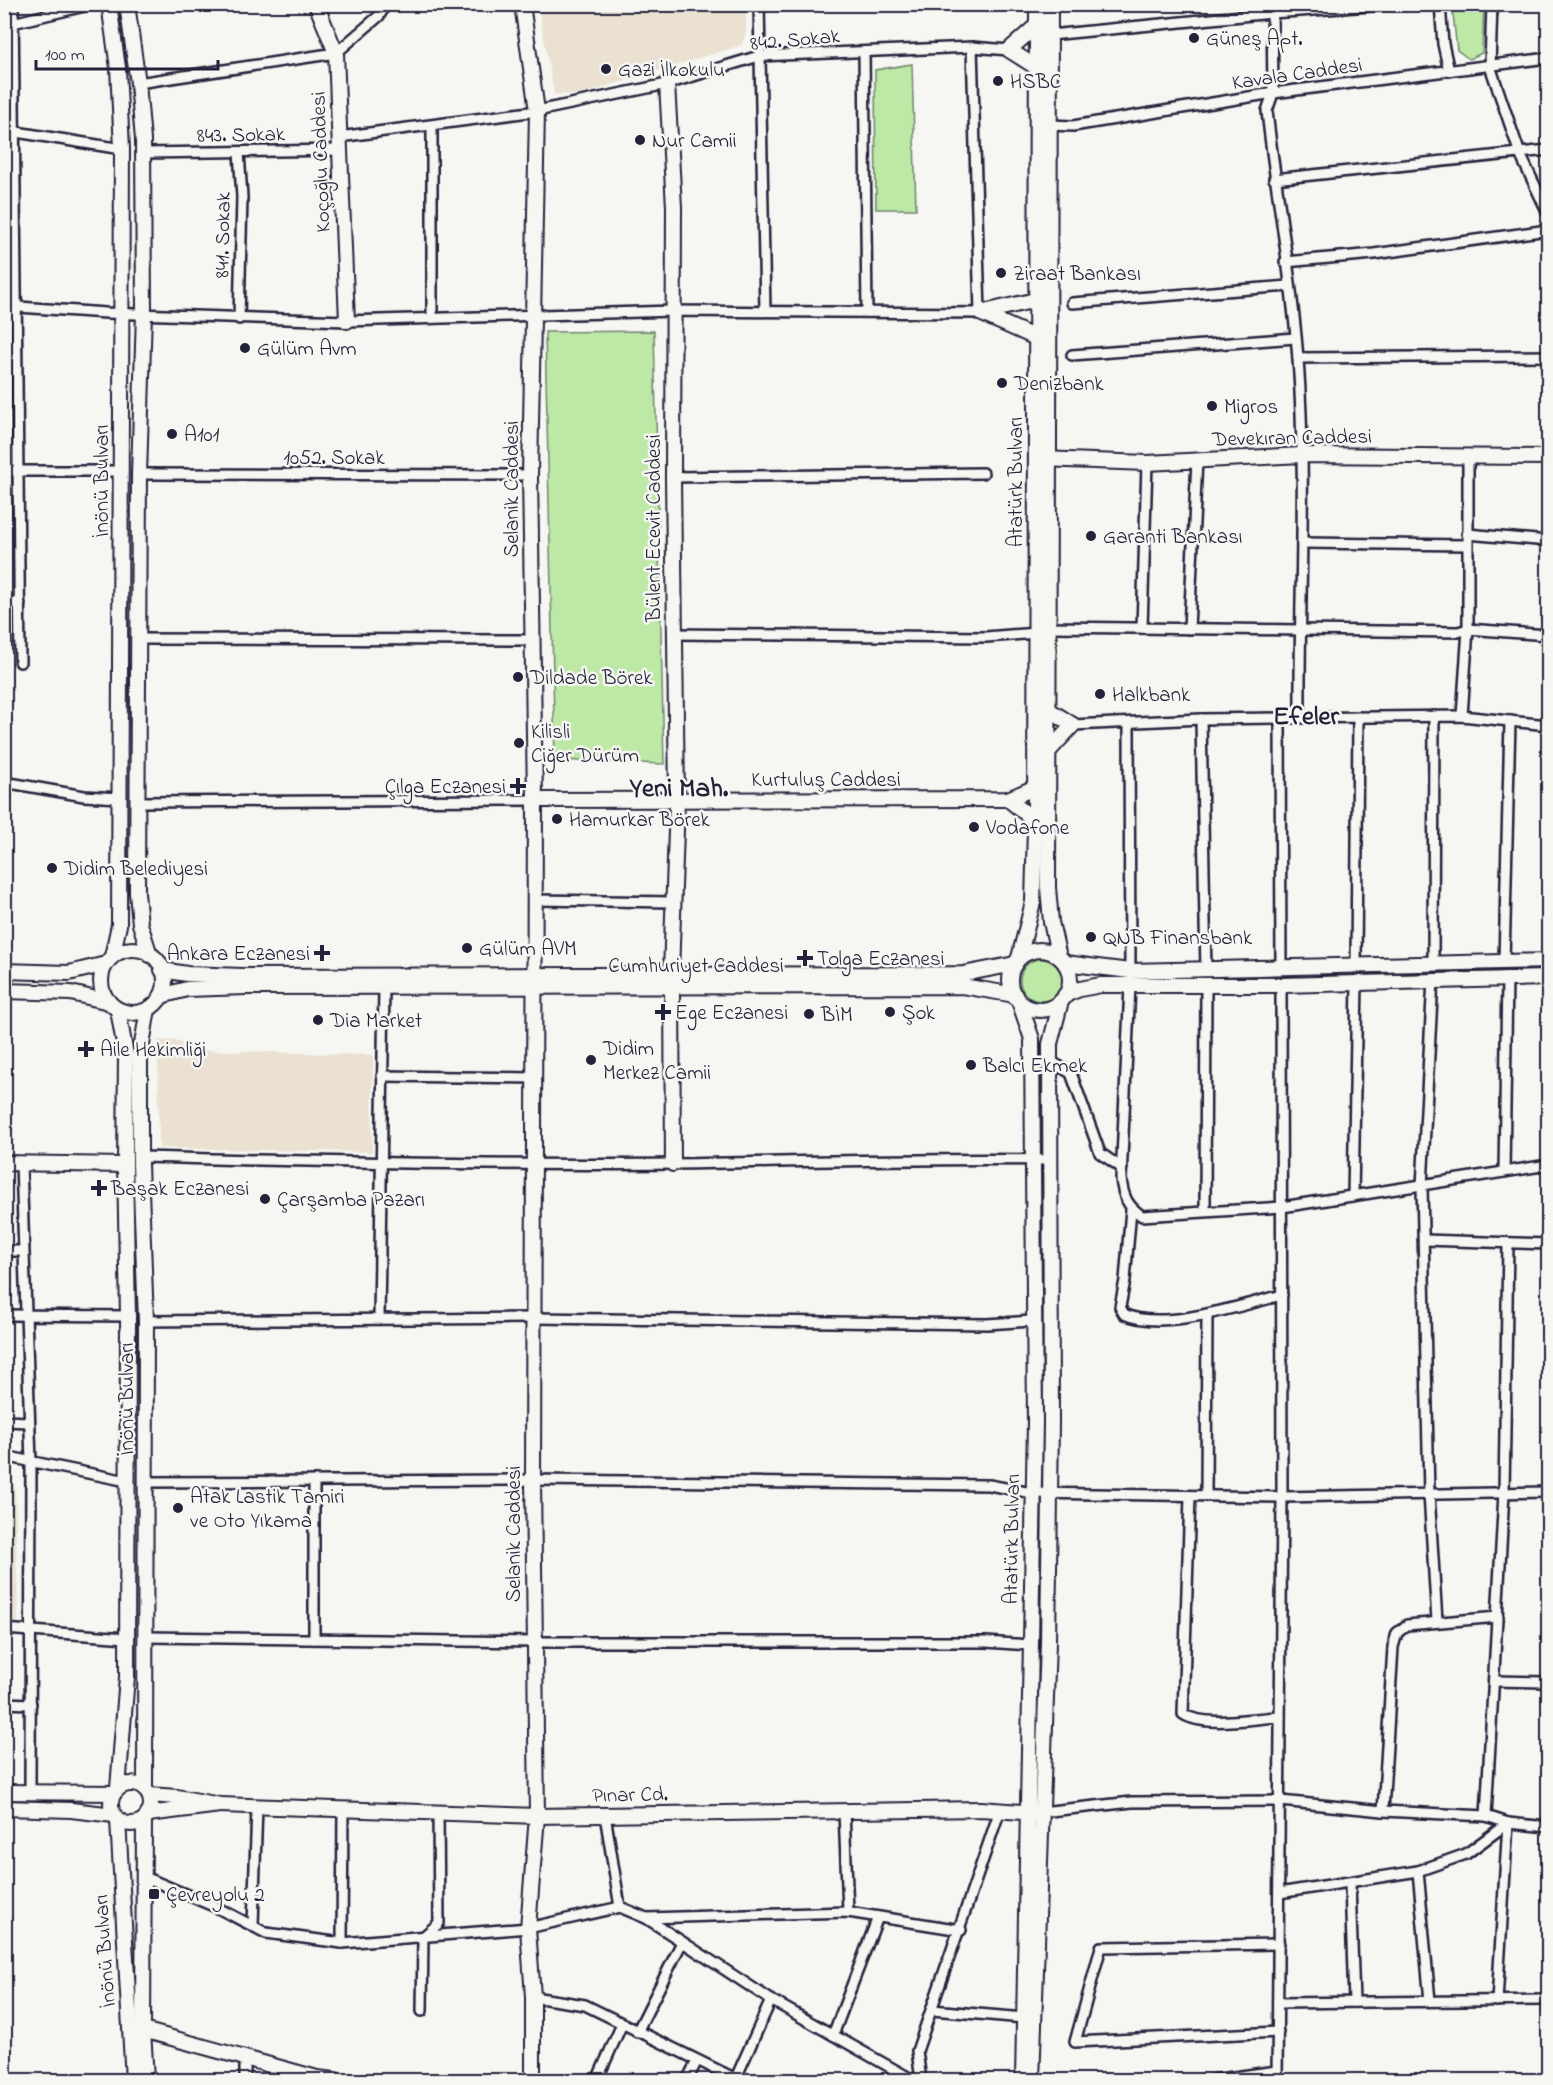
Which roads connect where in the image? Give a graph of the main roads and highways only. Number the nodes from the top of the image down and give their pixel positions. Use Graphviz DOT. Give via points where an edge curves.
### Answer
graph roads {
  1 [pos="110,4"];
  2 [pos="316,4"];
  3 [pos="522,4"];
  4 [pos="1037,4"];
  5 [pos="1050,4"];
  6 [pos="132,5"];
  7 [pos="1036,26"];
  8 [pos="1036,67"];
  9 [pos="667,84"];
  10 [pos="1036,300"];
  11 [pos="1049,310"];
  12 [pos="348,321"];
  13 [pos="1036,338"];
  14 [pos="1548,457"];
  15 [pos="1042,459"];
  16 [pos="1049,710"];
  17 [pos="1049,750"];
  18 [pos="1036,787"];
  19 [pos="1008,799"];
  20 [pos="535,800"];
  21 [pos="677,801"];
  22 [pos="1035,821"];
  23 [pos="150,955"];
  24 [pos="1062,960"];
  25 [pos="109,961"];
  26 [pos="1548,961"];
  27 [pos="1017,962"];
  28 [pos="162,970"];
  29 [pos="4,971"];
  30 [pos="1548,978"];
  31 [pos="672,979"];
  32 [pos="535,980"];
  33 [pos="4,990"];
  34 [pos="161,996"];
  35 [pos="1017,998"];
  36 [pos="1063,998"];
  37 [pos="114,1006"];
  38 [pos="148,1009"];
  39 [pos="4,1163"];
  40 [pos="673,1164"];
  41 [pos="125,1165"];
  42 [pos="128,1316"];
  43 [pos="146,1321"];
  44 [pos="127,1481"];
  45 [pos="147,1482"];
  46 [pos="116,1791"];
  47 [pos="4,1792"];
  48 [pos="147,1792"];
  49 [pos="220,1805"];
  50 [pos="4,1808"];
  51 [pos="1034,1813"];
  52 [pos="537,1816"];
  53 [pos="146,1817"];
  54 [pos="116,1818"];
  55 [pos="143,2030"];
  56 [pos="133,2080"];
  57 [pos="146,2080"];
  58 [pos="335,2080"];
  59 [pos="533,2080"];
  60 [pos="1023,2080"];
  61 [pos="1032,2080"];
  1 -- 25 [label="main road, İnönü Bulvarı" via="122,149 123,312 119,925"];
  2 -- 12 [label="main road, Koçoğlu Caddesi" via="336,53"];
  3 -- 20 [label="main road, Selanik Caddesi" via="537,111 530,476"];
  4 -- 7 [label="main road, Atatürk Bulvarı"];
  5 -- 11 [label="main road, Atatürk Bulvarı"];
  6 -- 23 [label="main road, İnönü Bulvarı" via="143,153 144,313 139,474 137,893 140,924"];
  7 -- 8 [label="main road, Atatürk Bulvarı"];
  7 -- 8 [label="main road" via="1009,50"];
  8 -- 10 [label="main road, Atatürk Bulvarı"];
  9 -- 21 [label="main road, Bülent Ecevit Caddesi" via="675,207"];
  10 -- 11 [label="main road"];
  10 -- 13 [label="main road, Atatürk Bulvarı"];
  10 -- 13 [label="main road" via="980,313"];
  11 -- 15 [label="main road, Atatürk Bulvarı"];
  13 -- 15 [label="main road, Atatürk Bulvarı"];
  14 -- 15 [label="main road, Devekıran Caddesi" via="1302,455 1147,463"];
  15 -- 16 [label="main road, Atatürk Bulvarı"];
  15 -- 18 [label="main road, Atatürk Bulvarı"];
  16 -- 17 [label="main road, Atatürk Bulvarı"];
  16 -- 17 [label="main road" via="1073,725"];
  17 -- 24 [label="main road, Atatürk Bulvarı" via="1050,922"];
  18 -- 19 [label="main road"];
  18 -- 22 [label="main road, Atatürk Bulvarı"];
  19 -- 21 [label="main road, Kurtuluş Caddesi"];
  19 -- 22 [label="main road"];
  20 -- 21 [label="main road, Kurtuluş Caddesi"];
  20 -- 32 [label="main road, Selanik Caddesi"];
  21 -- 31 [label="main road, Bülent Ecevit Caddesi"];
  22 -- 27 [label="main road, Atatürk Bulvarı" via="1033,902"];
  23 -- 25 [label="main road" via="135,950"];
  23 -- 28 [label="main road"];
  24 -- 26 [label="main road" via="1130,971"];
  24 -- 27 [label="main road" via="1043,950"];
  24 -- 36 [label="main road" via="1070,979"];
  25 -- 29 [label="main road" via="69,973"];
  25 -- 37 [label="main road" via="101,984"];
  27 -- 31 [label="main road, Cumhuriyet Caddesi" via="963,974"];
  27 -- 35 [label="main road" via="1010,980"];
  28 -- 32 [label="main road, Cumhuriyet Caddesi" via="243,976"];
  28 -- 34 [label="main road"];
  30 -- 36 [label="main road" via="1101,985 1080,988"];
  31 -- 32 [label="main road, Cumhuriyet Caddesi"];
  31 -- 35 [label="main road, Cumhuriyet Caddesi" via="962,986"];
  31 -- 40 [label="main road, Bülent Ecevit Caddesi"];
  32 -- 34 [label="main road, Cumhuriyet Caddesi" via="384,987 187,989"];
  32 -- 52 [label="main road, Selanik Caddesi" via="533,1480"];
  33 -- 37 [label="main road" via="71,993"];
  34 -- 38 [label="main road"];
  35 -- 36 [label="main road" via="1040,1009"];
  35 -- 51 [label="main road, Atatürk Bulvarı" via="1032,1039 1035,1422 1030,1645"];
  36 -- 51 [label="main road, Atatürk Bulvarı" via="1052,1031 1050,1062 1050,1494"];
  37 -- 38 [label="main road" via="128,1013"];
  37 -- 41 [label="main road, İnönü Bulvarı" via="126,1055"];
  38 -- 43 [label="main road, İnönü Bulvarı" via="140,1056"];
  39 -- 41 [label="main road"];
  41 -- 42 [label="main road, İnönü Bulvarı"];
  42 -- 43 [label="main road"];
  42 -- 44 [label="main road, İnönü Bulvarı"];
  43 -- 45 [label="main road, İnönü Bulvarı"];
  44 -- 45 [label="main road"];
  44 -- 46 [label="main road, İnönü Bulvarı" via="127,1677"];
  45 -- 48 [label="main road, İnönü Bulvarı"];
  46 -- 47 [label="main road"];
  46 -- 48 [label="main road" via="129,1784"];
  46 -- 54 [label="main road" via="111,1804"];
  48 -- 49 [label="main road"];
  48 -- 53 [label="main road" via="151,1808"];
  49 -- 52 [label="main road, Pınar Cd."];
  49 -- 53 [label="main road"];
  50 -- 54 [label="main road" via="71,1810"];
  51 -- 52 [label="main road, Pınar Cd." via="1000,1810"];
  51 -- 60 [label="main road, Atatürk Bulvarı"];
  51 -- 61 [label="main road, Atatürk Bulvarı"];
  52 -- 59 [label="main road, Selanik Caddesi" via="528,1928"];
  53 -- 54 [label="main road" via="131,1824"];
  53 -- 55 [label="main road, İnönü Bulvarı" via="142,1876"];
  54 -- 56 [label="main road, İnönü Bulvarı"];
  55 -- 57 [label="main road, İnönü Bulvarı"];
  55 -- 58 [label="main road"];
}
